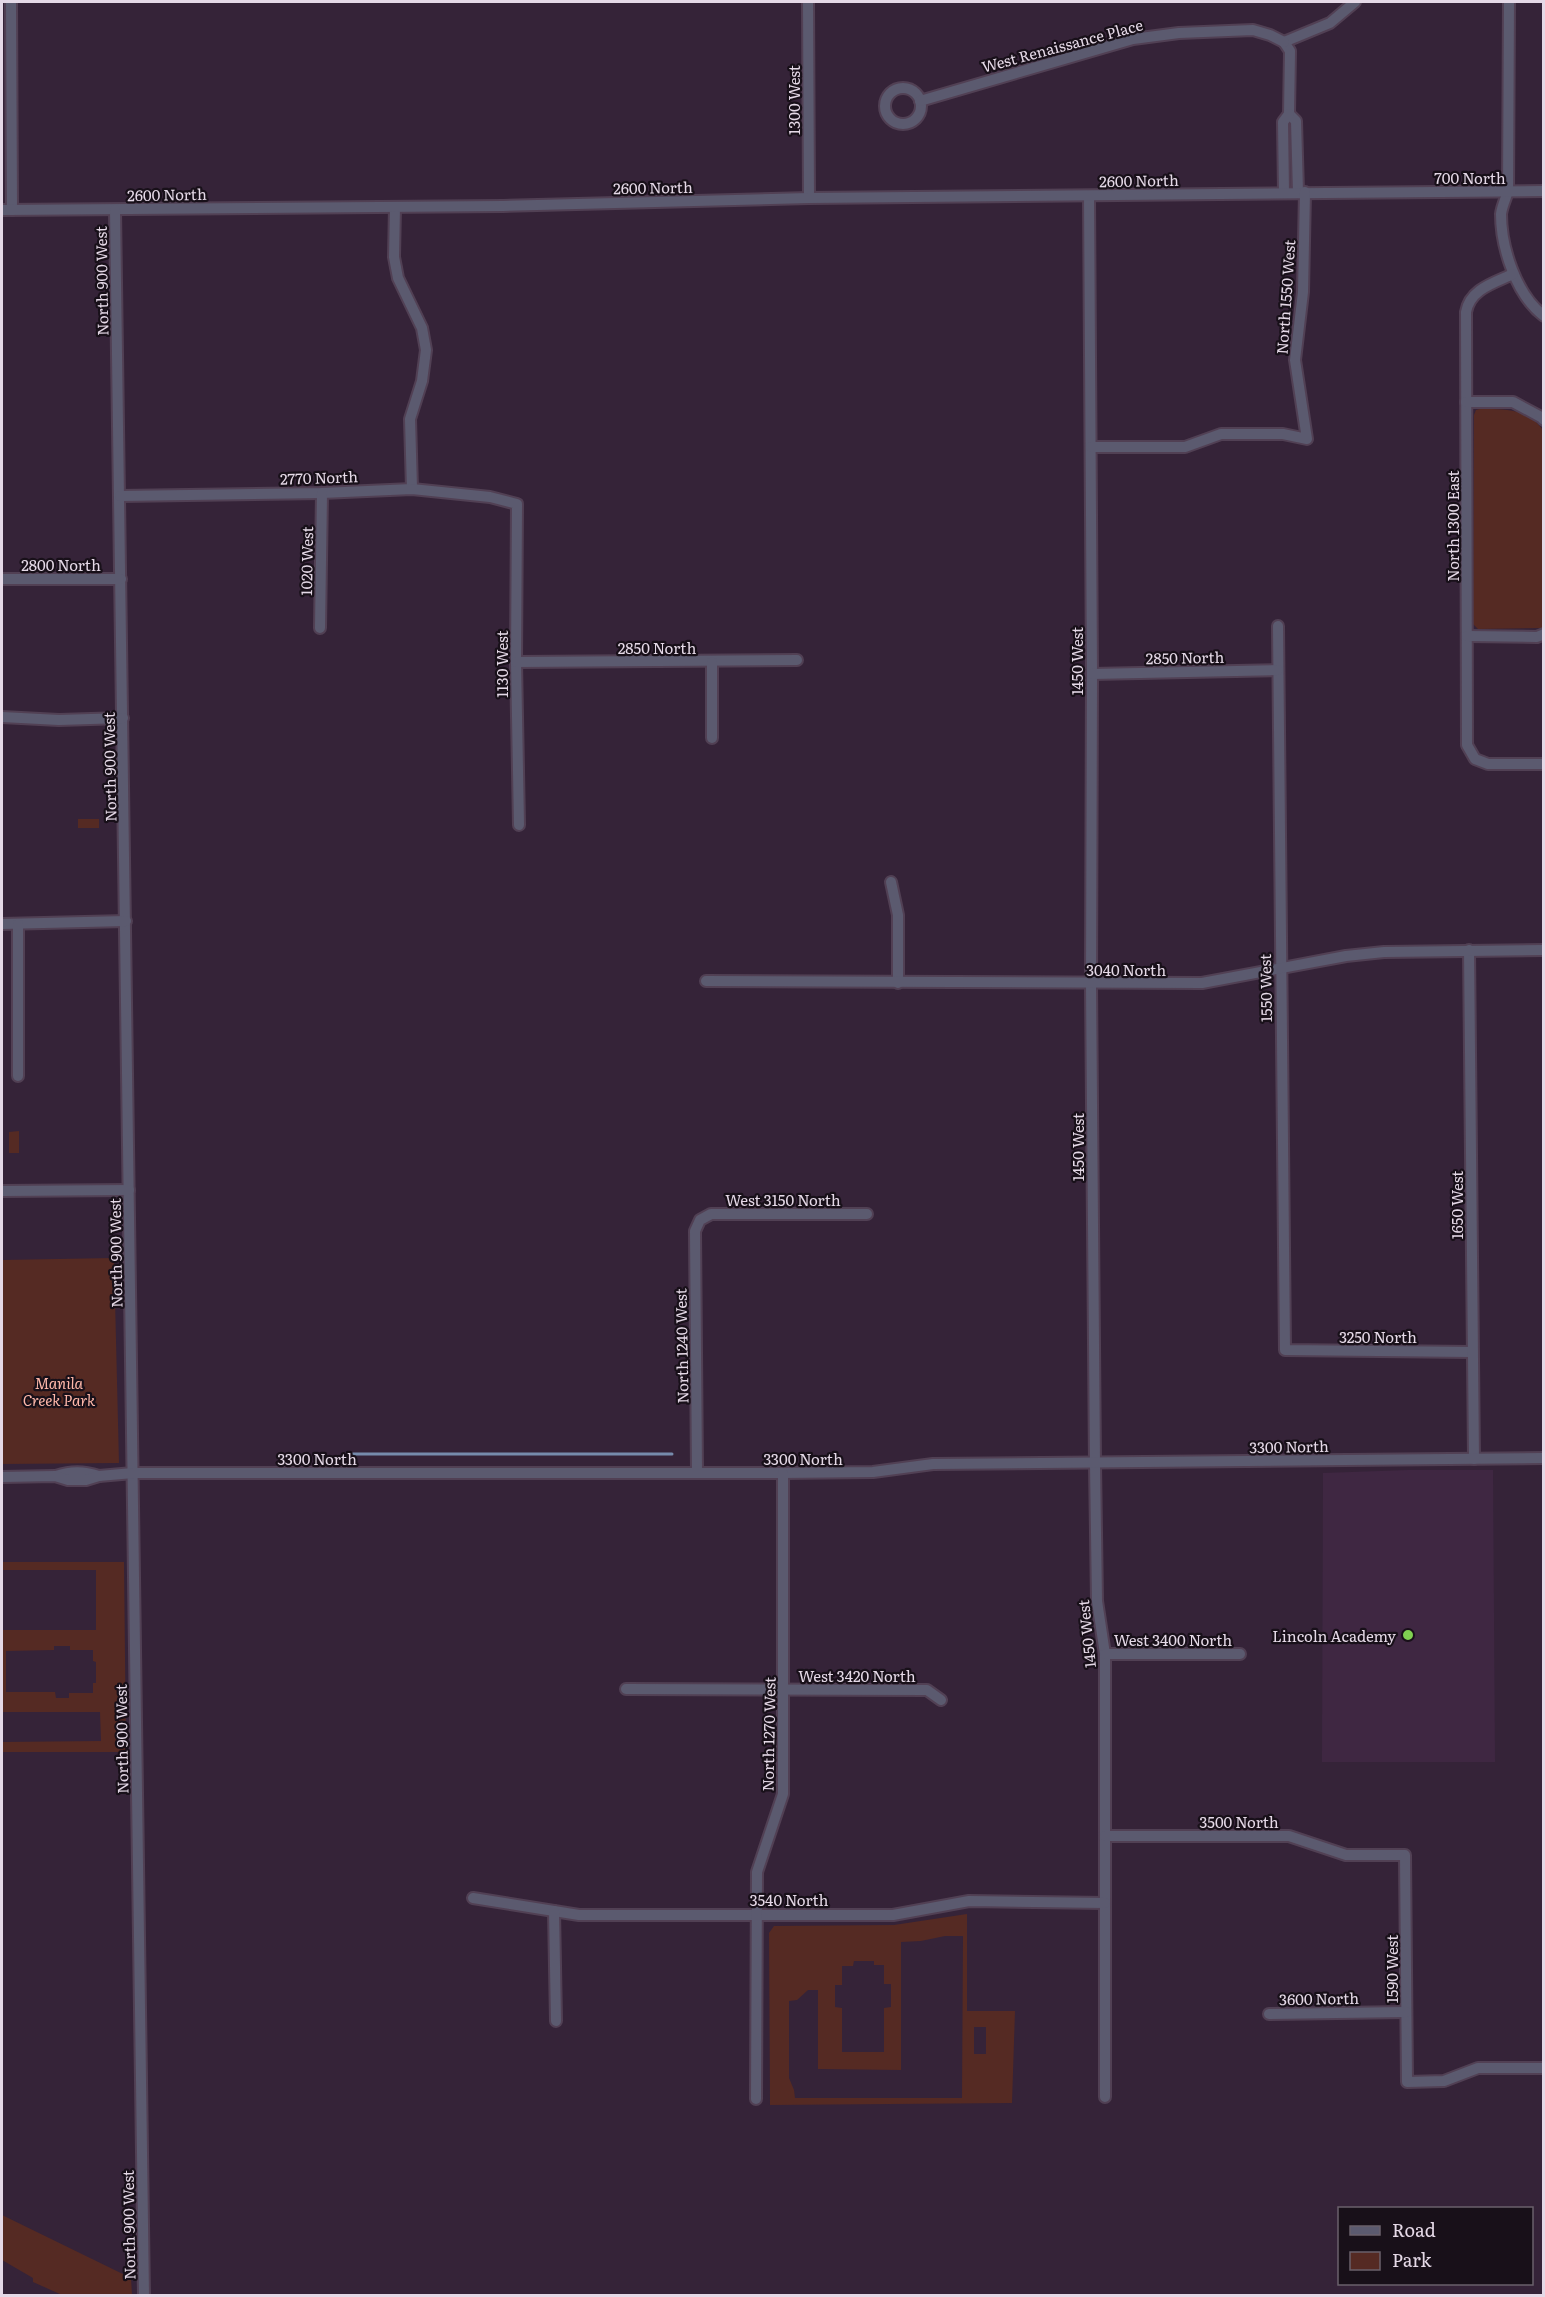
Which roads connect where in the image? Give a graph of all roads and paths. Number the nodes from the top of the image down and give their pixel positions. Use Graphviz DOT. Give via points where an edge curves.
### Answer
graph roads {
  1 [pos="11,2"];
  2 [pos="808,2"];
  3 [pos="1355,2"];
  4 [pos="1509,2"];
  5 [pos="1284,42"];
  6 [pos="920,101"];
  7 [pos="1289,114"];
  8 [pos="1508,191"];
  9 [pos="1544,191"];
  10 [pos="1284,192"];
  11 [pos="1302,192"];
  12 [pos="1089,196"];
  13 [pos="809,198"];
  14 [pos="394,207"];
  15 [pos="7,210"];
  16 [pos="115,210"];
  17 [pos="1513,274"];
  18 [pos="1544,316"];
  19 [pos="1466,402"];
  20 [pos="1542,418"];
  21 [pos="1091,447"];
  22 [pos="412,489"];
  23 [pos="322,493"];
  24 [pos="120,496"];
  25 [pos="517,504"];
  26 [pos="2,579"];
  27 [pos="121,579"];
  28 [pos="1278,626"];
  29 [pos="320,628"];
  30 [pos="1544,634"];
  31 [pos="1467,636"];
  32 [pos="797,660"];
  33 [pos="516,662"];
  34 [pos="712,662"];
  35 [pos="1278,670"];
  36 [pos="1092,674"];
  37 [pos="2,717"];
  38 [pos="123,718"];
  39 [pos="712,738"];
  40 [pos="1544,764"];
  41 [pos="519,825"];
  42 [pos="891,882"];
  43 [pos="126,921"];
  44 [pos="2,924"];
  45 [pos="18,924"];
  46 [pos="1469,950"];
  47 [pos="1544,950"];
  48 [pos="1280,969"];
  49 [pos="706,981"];
  50 [pos="898,983"];
  51 [pos="1091,984"];
  52 [pos="18,1076"];
  53 [pos="129,1190"];
  54 [pos="2,1191"];
  55 [pos="867,1214"];
  56 [pos="700,1220"];
  57 [pos="1285,1350"];
  58 [pos="1472,1352"];
  59 [pos="1544,1458"];
  60 [pos="1474,1459"];
  61 [pos="1095,1464"];
  62 [pos="698,1472"];
  63 [pos="133,1473"];
  64 [pos="783,1473"];
  65 [pos="2,1477"];
  66 [pos="1105,1654"];
  67 [pos="1240,1654"];
  68 [pos="626,1689"];
  69 [pos="784,1690"];
  70 [pos="941,1700"];
  71 [pos="1105,1836"];
  72 [pos="1405,1855"];
  73 [pos="472,1898"];
  74 [pos="1105,1903"];
  75 [pos="554,1911"];
  76 [pos="757,1914"];
  77 [pos="1406,2012"];
  78 [pos="1269,2013"];
  79 [pos="556,2021"];
  80 [pos="1544,2068"];
  81 [pos="1106,2097"];
  82 [pos="756,2099"];
  83 [pos="144,2295"];
  1 -- 15 [label="street"];
  2 -- 13 [label="street, 1300 West"];
  3 -- 5 [label="street" via="1330,23"];
  4 -- 8 [label="street"];
  5 -- 6 [label="street, West Renaissance Place" via="1253,30 1133,39"];
  5 -- 7 [label="street" via="1290,51"];
  7 -- 10 [label="street" via="1282,122"];
  7 -- 11 [label="street, North 1550 West" via="1296,121"];
  8 -- 9 [label="street, 700 North"];
  8 -- 11 [label="street, 700 North"];
  8 -- 17 [label="street" via="1501,212"];
  10 -- 11 [label="street, 2600 North"];
  10 -- 12 [label="street, 2600 North"];
  11 -- 21 [label="street, North 1550 West" via="1303,292 1295,360 1307,439 1283,434 1221,434 1185,447"];
  12 -- 13 [label="street, 2600 North"];
  12 -- 21 [label="street, 1450 West"];
  13 -- 14 [label="street, 2600 North"];
  14 -- 16 [label="street, 2600 North"];
  14 -- 22 [label="street" via="398,278 422,328 426,350 422,381 410,419"];
  15 -- 16 [label="street, 2600 North"];
  16 -- 24 [label="street, North 900 West"];
  17 -- 18 [label="street"];
  17 -- 19 [label="street, North 1300 East" via="1474,293 1468,302"];
  19 -- 20 [label="street" via="1514,402"];
  19 -- 31 [label="street, North 1300 East"];
  21 -- 36 [label="street, 1450 West"];
  22 -- 23 [label="street, 2770 North"];
  22 -- 25 [label="street, 2770 North" via="490,497"];
  23 -- 24 [label="street, 2770 North"];
  23 -- 29 [label="street, 1020 West"];
  24 -- 27 [label="street, North 900 West"];
  25 -- 33 [label="street, 1130 West"];
  26 -- 27 [label="street, 2800 North"];
  27 -- 38 [label="street, North 900 West"];
  28 -- 35 [label="street, 1550 West"];
  30 -- 31 [label="street"];
  31 -- 40 [label="street, North 1300 East" via="1467,746 1475,759 1488,764"];
  32 -- 34 [label="street, 2850 North"];
  33 -- 34 [label="street, 2850 North"];
  33 -- 41 [label="street, 1130 West"];
  34 -- 39 [label="street"];
  35 -- 36 [label="street, 2850 North"];
  35 -- 48 [label="street, 1550 West"];
  36 -- 51 [label="street, 1450 West"];
  37 -- 38 [label="street"];
  38 -- 43 [label="street, North 900 West"];
  42 -- 50 [label="street" via="898,915"];
  43 -- 45 [label="street"];
  43 -- 53 [label="street, North 900 West"];
  44 -- 45 [label="street"];
  45 -- 52 [label="street"];
  46 -- 47 [label="street, 3040 North"];
  46 -- 48 [label="street, 3040 North" via="1384,952"];
  46 -- 58 [label="street, 1650 West"];
  48 -- 51 [label="street, 3040 North" via="1202,983"];
  48 -- 57 [label="street, 1550 West"];
  49 -- 50 [label="street, 3040 North"];
  50 -- 51 [label="street, 3040 North"];
  51 -- 61 [label="street, 1450 West"];
  53 -- 54 [label="street"];
  53 -- 63 [label="street, North 900 West"];
  55 -- 56 [label="street, West 3150 North" via="711,1214"];
  56 -- 62 [label="street, North 1240 West" via="695,1231"];
  57 -- 58 [label="street, 3250 North"];
  58 -- 60 [label="street, 1650 West"];
  59 -- 60 [label="street, 3300 North"];
  60 -- 61 [label="street, 3300 North"];
  61 -- 64 [label="street, 3300 North" via="933,1464 873,1472"];
  61 -- 66 [label="street, 1450 West" via="1097,1601"];
  62 -- 63 [label="street, 3300 North"];
  62 -- 64 [label="street, 3300 North"];
  63 -- 65 [label="street, 3300 North" via="86,1480"];
  63 -- 83 [label="street, North 900 West"];
  64 -- 69 [label="street, North 1270 West"];
  66 -- 67 [label="street, West 3400 North"];
  66 -- 71 [label="street, 1450 West"];
  68 -- 69 [label="street, West 3420 North"];
  69 -- 70 [label="street, West 3420 North" via="927,1690"];
  69 -- 76 [label="street, North 1270 West" via="783,1794 757,1872"];
  71 -- 72 [label="street, 3500 North" via="1289,1836 1346,1855"];
  71 -- 74 [label="street, 1450 West"];
  72 -- 77 [label="street, 1590 West"];
  73 -- 75 [label="street, 3540 North"];
  74 -- 76 [label="street, 3540 North" via="969,1900 893,1915"];
  74 -- 81 [label="street, 1450 West"];
  75 -- 76 [label="street, 3540 North" via="579,1915"];
  75 -- 79 [label="street"];
  76 -- 82 [label="street, North 1270 West"];
  77 -- 78 [label="street, 3600 North"];
  77 -- 80 [label="street, 1590 West" via="1407,2082 1444,2081 1478,2068"];
}
